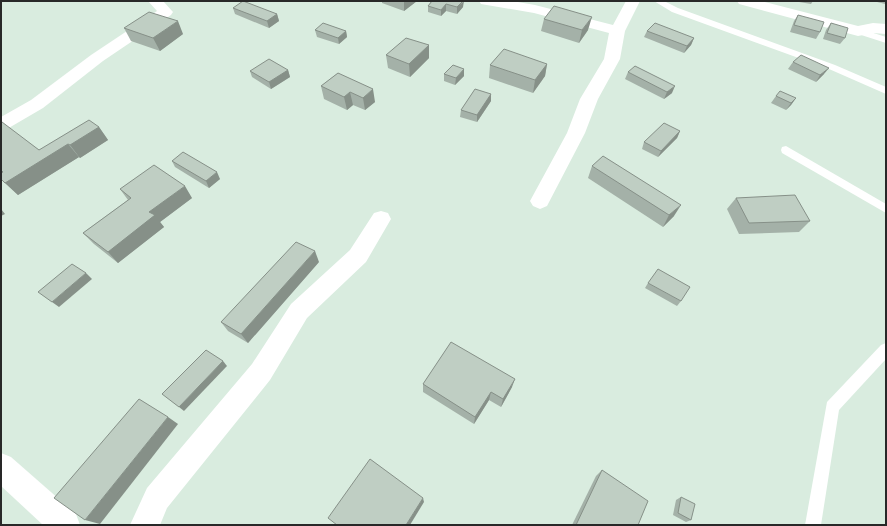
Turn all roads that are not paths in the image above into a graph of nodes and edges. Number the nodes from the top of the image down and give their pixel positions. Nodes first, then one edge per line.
1 (154, 1) edge
2 (486, 1) edge
3 (633, 1) edge
4 (658, 1) edge
5 (744, 1) edge
6 (886, 29) edge
7 (617, 31) junction
8 (858, 31) junction
9 (886, 40) edge
10 (886, 91) edge
11 (1, 125) edge
12 (786, 150) dead end
13 (540, 201) dead end
14 (886, 209) edge
15 (381, 219) dead end
16 (886, 349) edge
17 (1, 467) edge
18 (66, 525) edge
19 (145, 525) edge
20 (813, 525) edge

1 - 11 street
2 - 7 street
3 - 7 street
4 - 10 lane
5 - 8 street
6 - 8 street
7 - 13 street
8 - 9 lane
12 - 14 lane
15 - 19 street
16 - 20 lane
17 - 18 street

